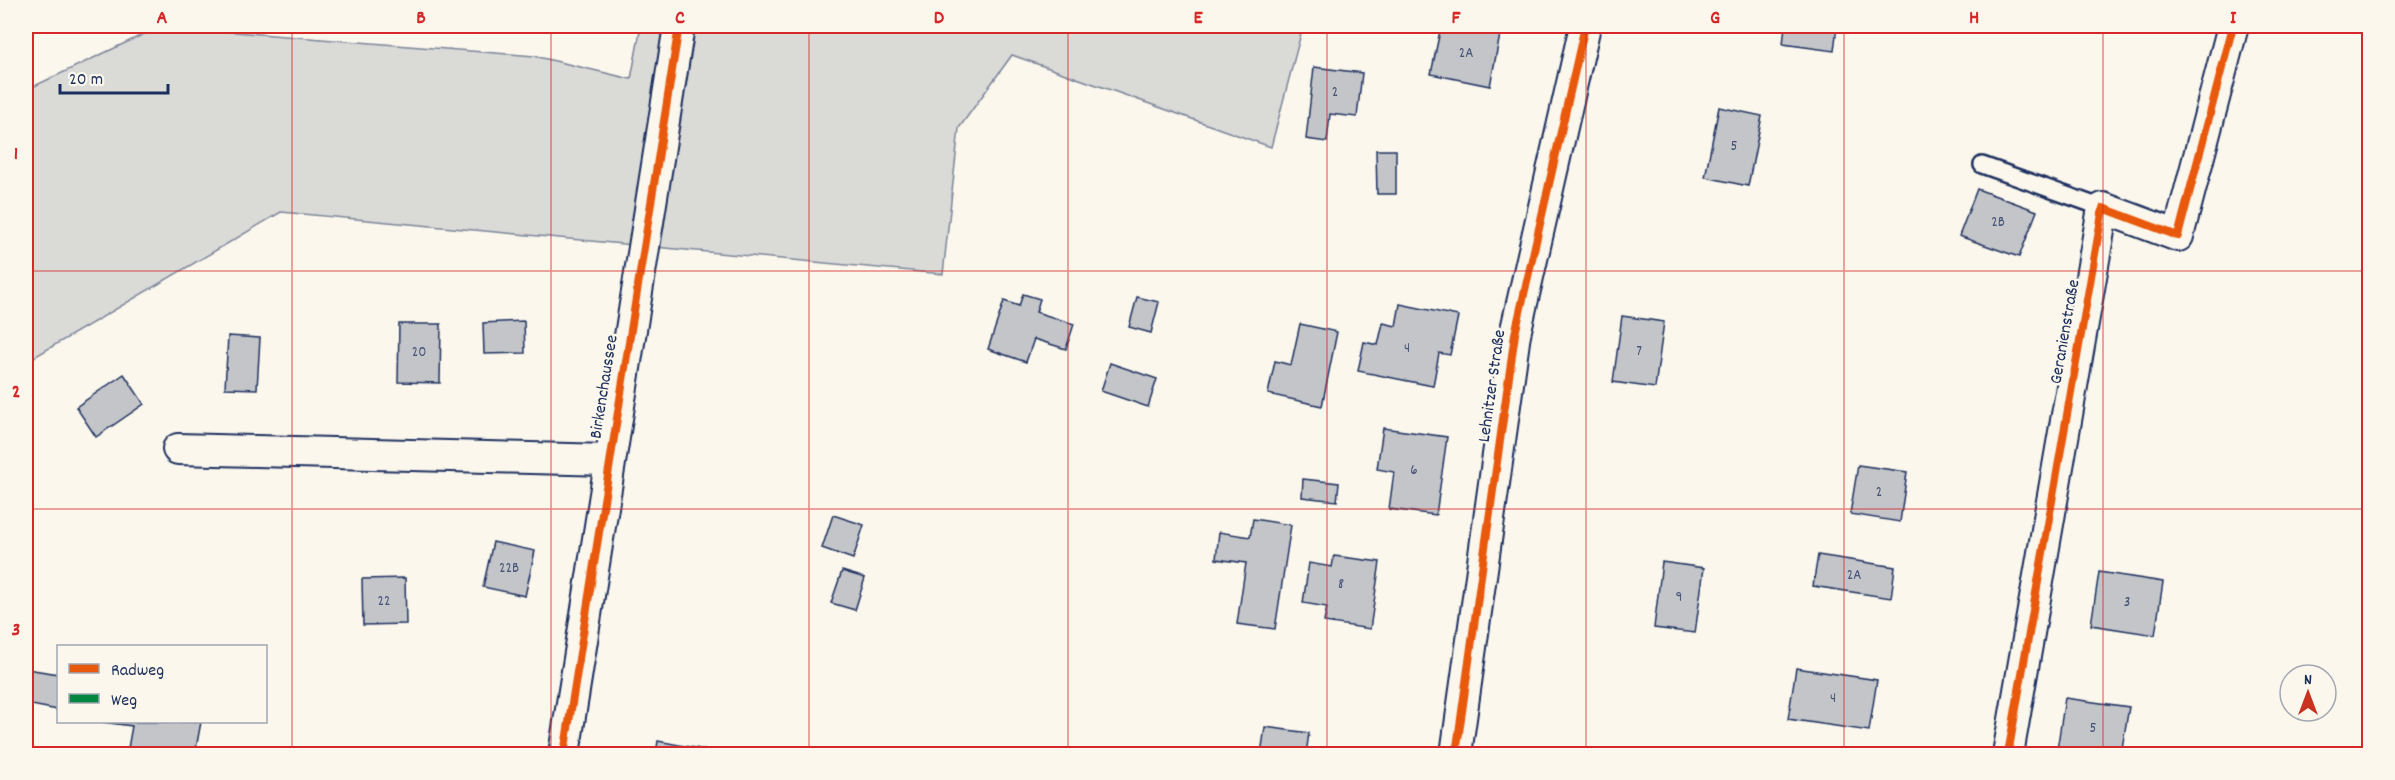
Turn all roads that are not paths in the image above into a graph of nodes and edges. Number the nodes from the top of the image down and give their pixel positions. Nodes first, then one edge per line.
1 (679, 26) edge
2 (1585, 26) edge
3 (2233, 26) edge
4 (1982, 165) dead end
5 (2103, 208) junction
6 (178, 449) dead end
7 (609, 460) junction
8 (564, 754) edge
9 (1456, 754) edge
10 (2008, 754) edge

1 - 7 street, Birkenchaussee
2 - 9 street, Lehnitzer Straße
3 - 5 street
4 - 5 lane
5 - 10 street, Geranienstraße
6 - 7 street, Birkenchaussee
7 - 8 street, Birkenchaussee

